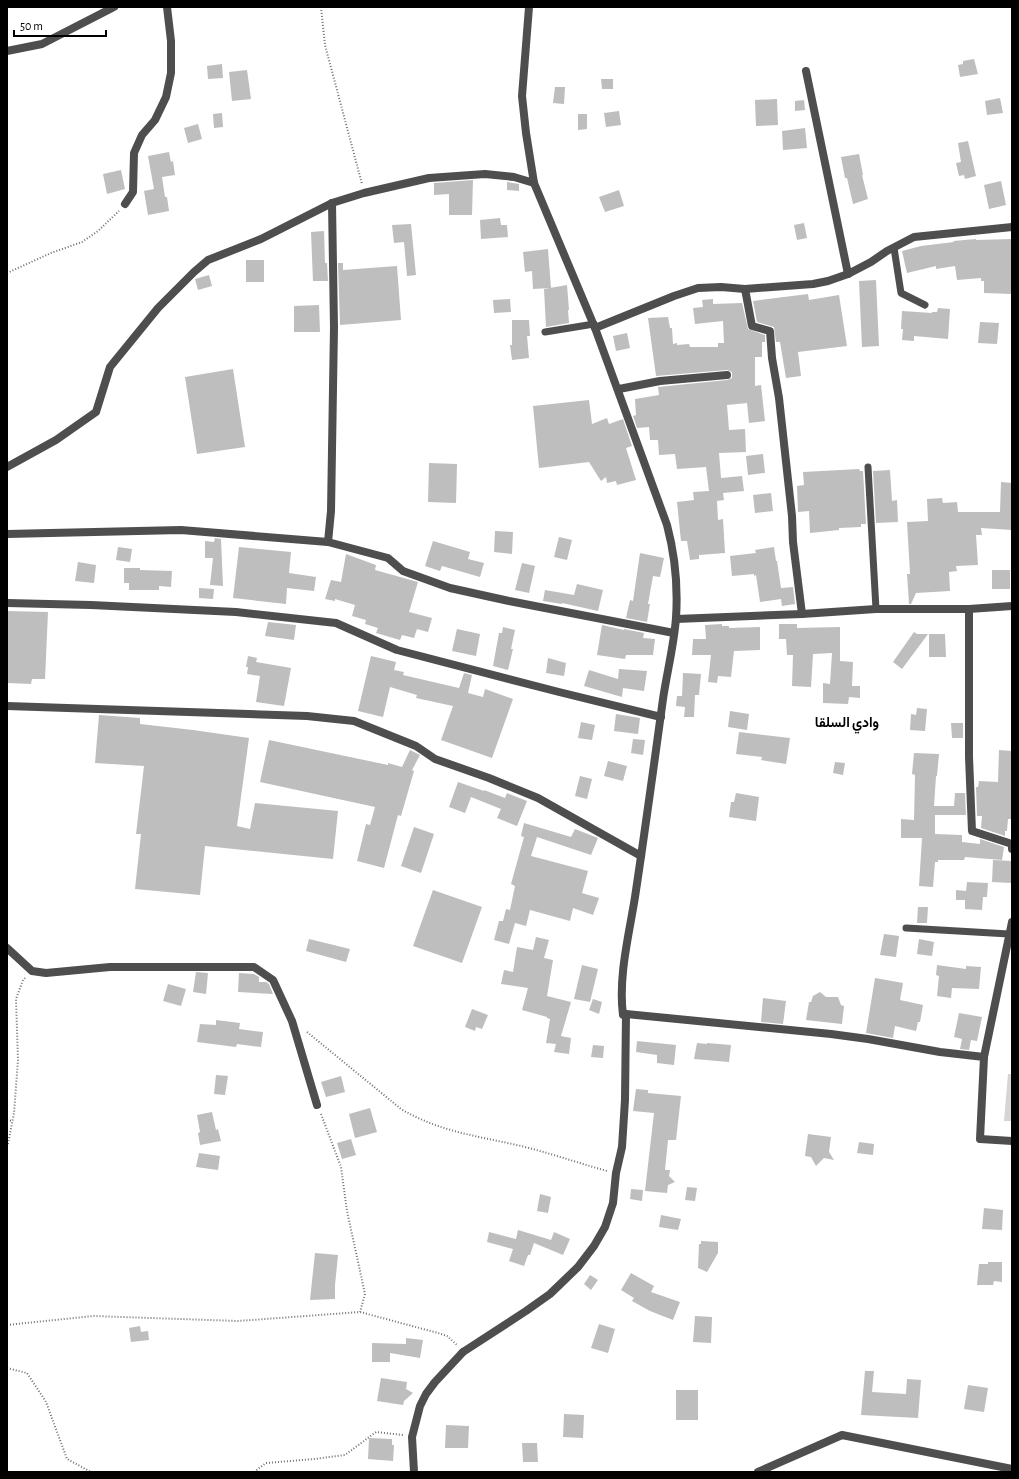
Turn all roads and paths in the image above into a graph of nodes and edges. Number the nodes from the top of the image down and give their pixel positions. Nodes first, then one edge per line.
1 (114, 7) edge
2 (167, 7) edge
3 (321, 7) edge
4 (529, 7) edge
5 (7, 51) edge
6 (806, 71) dead end
7 (534, 183) junction
8 (364, 193) junction
9 (332, 203) junction
10 (125, 204) joint
11 (1012, 227) edge
12 (894, 248) junction
13 (7, 273) edge
14 (848, 274) junction
15 (745, 289) junction
16 (925, 305) dead end
17 (595, 326) junction
18 (545, 332) dead end
19 (727, 375) dead end
20 (619, 389) junction
21 (7, 467) edge
22 (868, 467) dead end
23 (7, 534) edge
24 (328, 542) junction
25 (7, 603) edge
26 (1012, 606) edge
27 (876, 609) junction
28 (969, 609) junction
29 (802, 614) junction
30 (676, 619) junction
31 (674, 633) junction
32 (7, 706) edge
33 (661, 717) junction
34 (1012, 849) edge
35 (641, 856) junction
36 (1012, 922) edge
37 (906, 928) dead end
38 (1009, 934) junction
39 (7, 948) edge
40 (32, 971) junction
41 (626, 1014) junction
42 (292, 1021) junction
43 (984, 1057) junction
44 (317, 1105) joint
45 (7, 1120) edge
46 (12, 1121) junction
47 (1012, 1141) edge
48 (8, 1144) edge
49 (616, 1173) junction
50 (360, 1312) junction
51 (7, 1325) edge
52 (463, 1352) junction
53 (7, 1368) edge
54 (412, 1437) junction
55 (1012, 1469) edge
56 (91, 1472) edge
57 (254, 1472) edge
58 (414, 1472) edge
59 (758, 1472) edge

1 - 5 street
2 - 10 street
3 - 8 path
4 - 7 street
6 - 14 street
7 - 8 street
7 - 17 street
8 - 9 street
9 - 21 street
9 - 24 street
10 - 13 path
11 - 12 street
12 - 14 street
12 - 16 lane
14 - 15 street
15 - 17 street
15 - 29 street
17 - 18 lane
17 - 20 street
19 - 20 street
20 - 30 street
22 - 27 lane
23 - 24 street
24 - 31 street
25 - 33 street
26 - 28 street
27 - 28 street
27 - 29 street
28 - 34 street
29 - 30 street
30 - 31 street
31 - 33 street
32 - 35 street
33 - 35 street
35 - 41 street
36 - 38 street
37 - 38 lane
38 - 43 street
39 - 40 street
40 - 42 street
40 - 46 path
41 - 43 street
41 - 49 street
42 - 44 street
42 - 49 path
43 - 47 street
44 - 50 path
45 - 46 path
46 - 48 path
49 - 52 street
50 - 51 path
50 - 52 path
52 - 54 street
53 - 56 path
54 - 57 path
54 - 58 street
55 - 59 street

